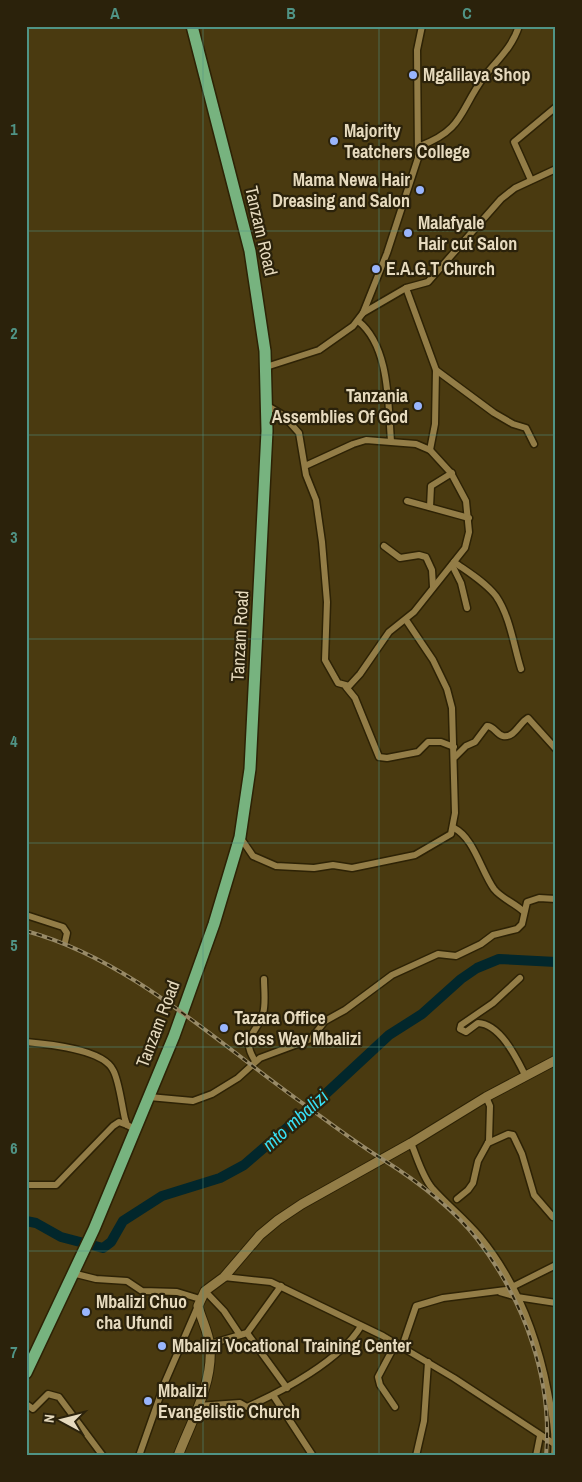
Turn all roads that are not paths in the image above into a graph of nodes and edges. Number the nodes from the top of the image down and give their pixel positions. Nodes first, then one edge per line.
1 (192, 26) edge
2 (422, 26) edge
3 (519, 26) edge
4 (556, 107) edge
5 (420, 146) junction
6 (556, 169) edge
7 (531, 180) junction
8 (406, 288) junction
9 (363, 313) junction
10 (358, 321) junction
11 (266, 367) junction
12 (436, 370) junction
13 (266, 406) junction
14 (391, 441) junction
15 (534, 444) dead end
16 (430, 450) junction
17 (305, 466) junction
18 (452, 473) junction
19 (408, 501) dead end
20 (430, 508) junction
21 (469, 518) junction
22 (384, 546) dead end
23 (453, 564) junction
24 (433, 588) junction
25 (467, 608) dead end
26 (406, 620) junction
27 (521, 669) dead end
28 (346, 687) junction
29 (454, 747) junction
30 (556, 749) edge
31 (455, 757) junction
32 (454, 828) junction
33 (240, 837) junction
34 (556, 899) edge
35 (524, 912) junction
36 (26, 915) edge
37 (65, 942) dead end
38 (520, 978) dead end
39 (264, 979) dead end
40 (26, 1042) edge
41 (556, 1060) edge
42 (255, 1061) junction
43 (525, 1075) junction
44 (149, 1097) junction
45 (486, 1097) junction
46 (131, 1127) junction
47 (411, 1143) junction
48 (488, 1143) junction
49 (27, 1183) edge
50 (457, 1198) dead end
51 (553, 1217) dead end
52 (556, 1265) edge
53 (72, 1273) junction
54 (224, 1277) junction
55 (281, 1286) junction
56 (514, 1287) junction
57 (499, 1292) junction
58 (201, 1298) junction
59 (519, 1298) junction
60 (556, 1303) edge
61 (361, 1326) junction
62 (244, 1334) junction
63 (210, 1344) junction
64 (399, 1345) junction
65 (428, 1362) junction
66 (26, 1373) edge
67 (287, 1388) junction
68 (273, 1395) junction
69 (26, 1404) edge
70 (198, 1406) junction
71 (395, 1407) dead end
72 (540, 1436) junction
73 (555, 1442) edge
74 (103, 1456) edge
75 (139, 1456) edge
76 (178, 1456) edge
77 (313, 1456) edge
78 (416, 1456) edge
79 (536, 1456) edge
80 (554, 1456) edge

1 - 11 highway, Tanzam Road
2 - 5 street
3 - 5 street
4 - 7 street
5 - 9 street
6 - 7 street
7 - 8 street
8 - 9 street
8 - 12 street
9 - 10 street
10 - 11 street
10 - 14 street
11 - 13 highway, Tanzam Road
12 - 15 street
12 - 16 street
13 - 17 street
13 - 33 highway, Tanzam Road
14 - 16 street
14 - 17 street
16 - 18 street
17 - 28 street
18 - 20 street
18 - 21 street
19 - 20 street
20 - 21 street
21 - 23 street
22 - 24 street
23 - 24 street
23 - 25 street
23 - 27 street
24 - 26 street
26 - 28 street
26 - 29 street
28 - 29 street
29 - 31 street
30 - 31 street
31 - 32 street
32 - 33 street
32 - 35 street
33 - 44 highway, Tanzam Road
34 - 35 street
35 - 42 street
36 - 37 street
38 - 43 street
39 - 42 street
40 - 46 street
41 - 43 main road
42 - 44 street
43 - 45 main road
44 - 46 highway, Tanzam Road
45 - 47 main road
45 - 48 street
46 - 49 street
46 - 53 highway, Tanzam Road
47 - 54 main road
47 - 56 street
48 - 50 street
48 - 51 street
52 - 56 street
53 - 58 street
53 - 66 highway
54 - 55 street
54 - 58 main road
55 - 61 street
55 - 62 street
56 - 57 street
56 - 59 street
57 - 59 street
57 - 64 street
58 - 62 street
58 - 63 main road
58 - 75 street
59 - 60 street
59 - 73 street
61 - 64 street
61 - 67 street
62 - 63 street
62 - 67 street
63 - 70 main road
64 - 65 street
64 - 71 street
65 - 72 street
65 - 78 street
67 - 68 street
68 - 70 street
68 - 77 street
69 - 74 street
70 - 76 main road
72 - 73 street
72 - 79 street
73 - 80 street

